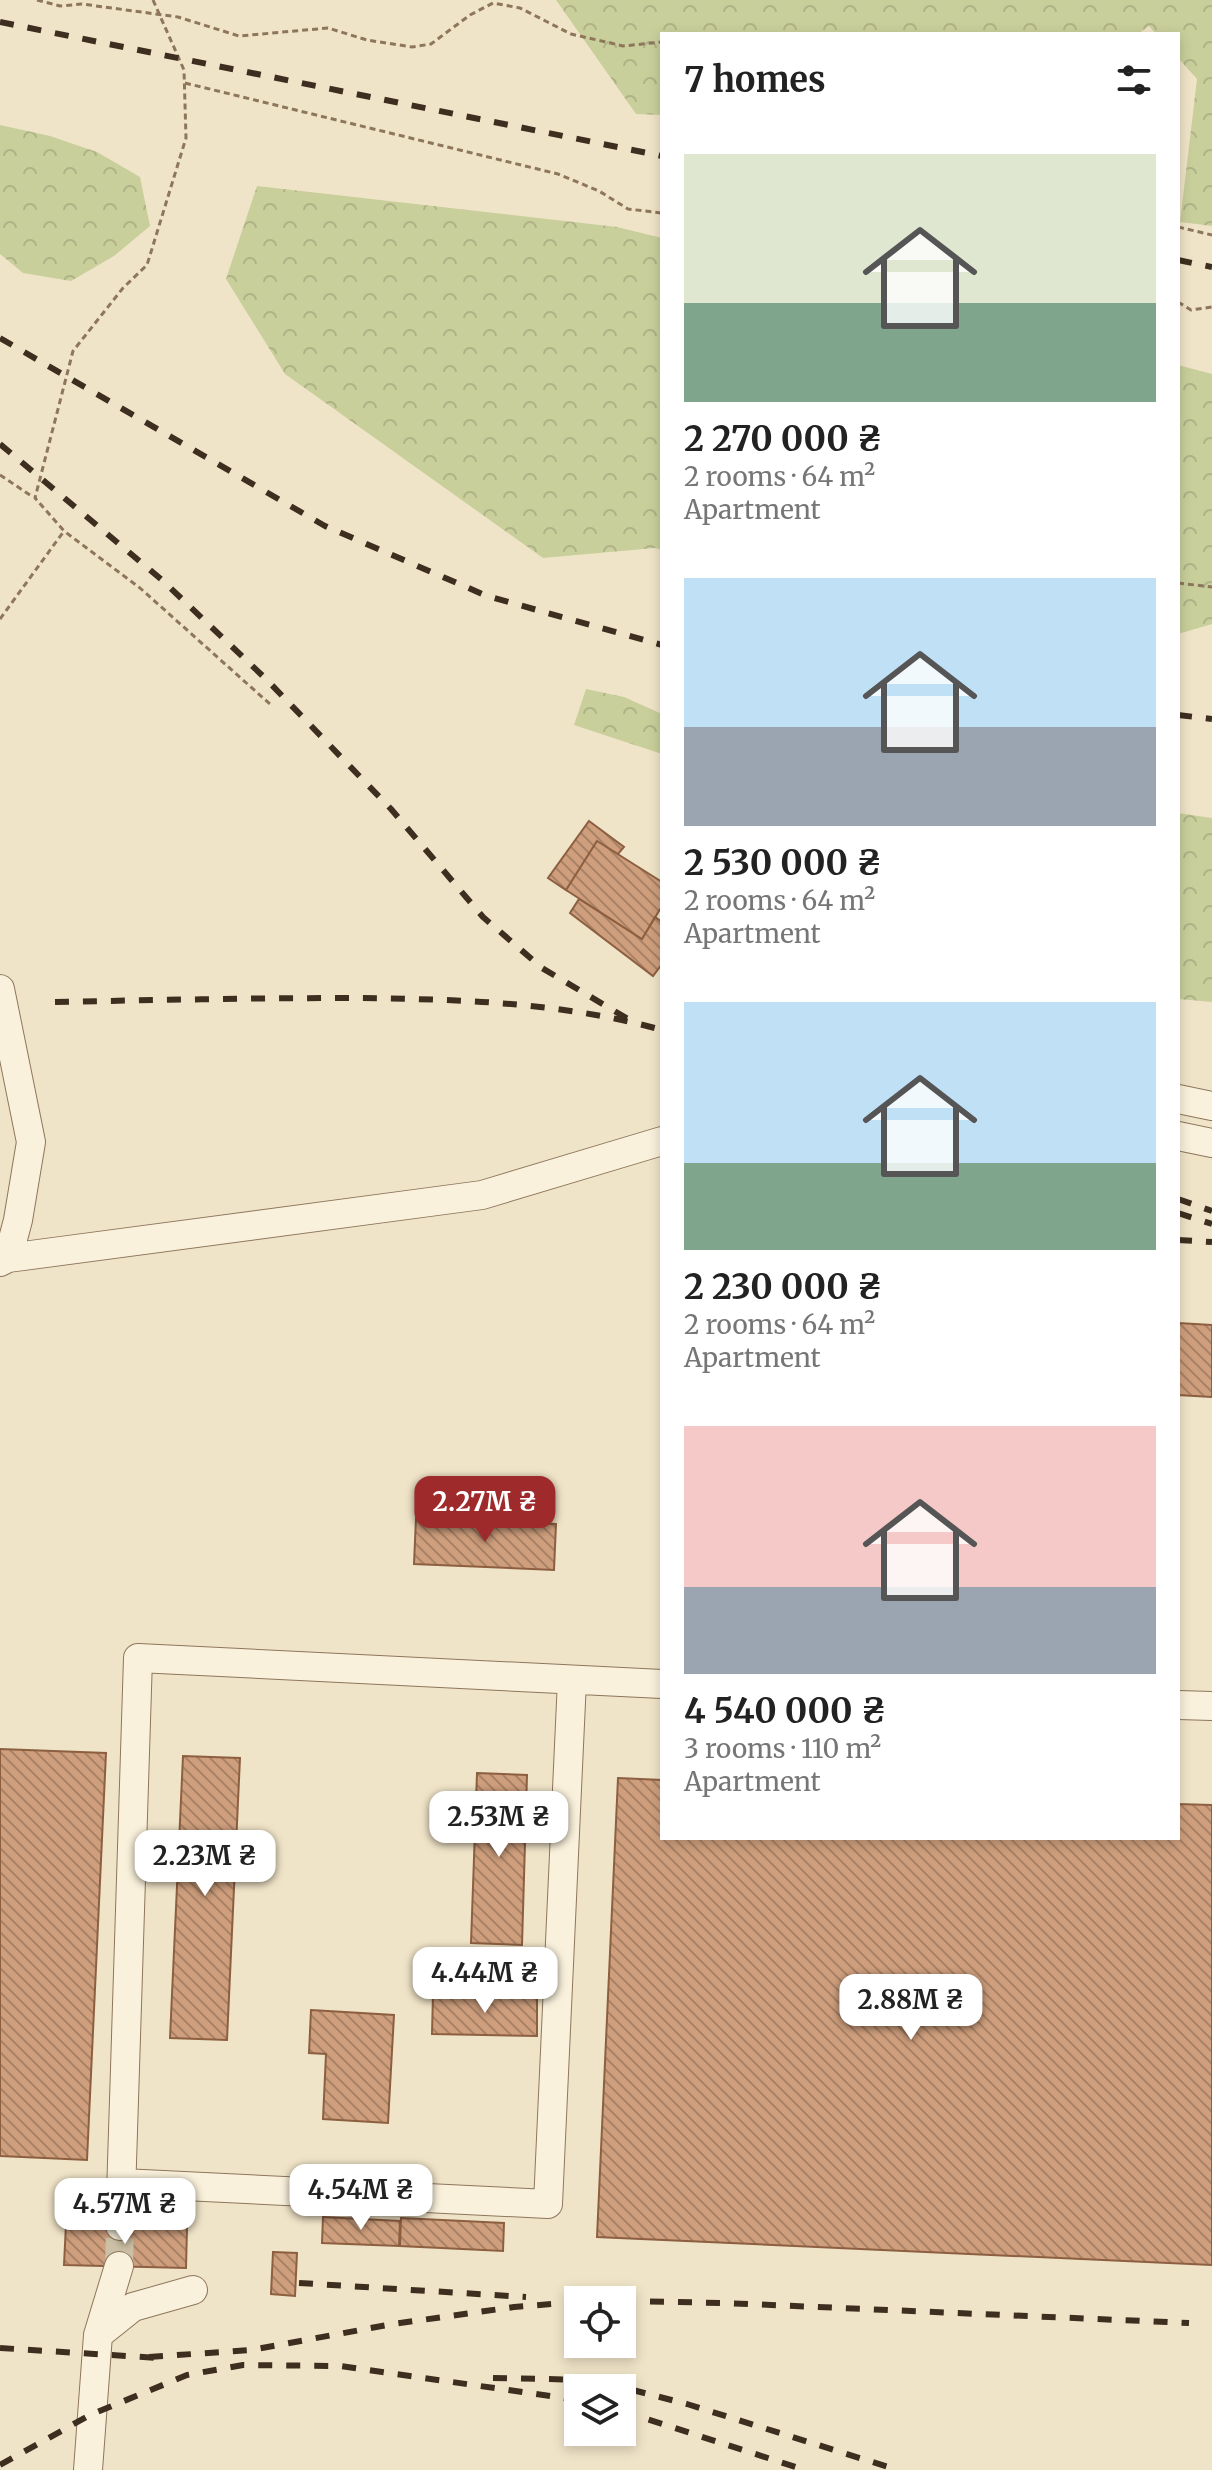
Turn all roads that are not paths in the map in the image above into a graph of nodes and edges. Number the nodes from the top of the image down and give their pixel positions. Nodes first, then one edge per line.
1 (0, 989) edge
2 (1180, 1099) edge
3 (1212, 1106) edge
4 (1180, 1136) edge
5 (660, 1142) edge
6 (1212, 1143) edge
7 (4, 1260) edge
8 (572, 1680) junction
9 (660, 1684) edge
10 (1180, 1705) edge
11 (1212, 1706) edge
12 (122, 2183) junction
13 (120, 2226) tunnel mouth
14 (119, 2266) tunnel mouth
15 (193, 2290) dead end
16 (98, 2335) junction
17 (88, 2470) edge

1 - 7 lane
2 - 3 lane
4 - 6 lane
5 - 7 lane
8 - 9 lane
8 - 12 lane
8 - 12 lane
10 - 11 lane
12 - 13 lane
14 - 16 lane
15 - 16 lane
16 - 17 lane

